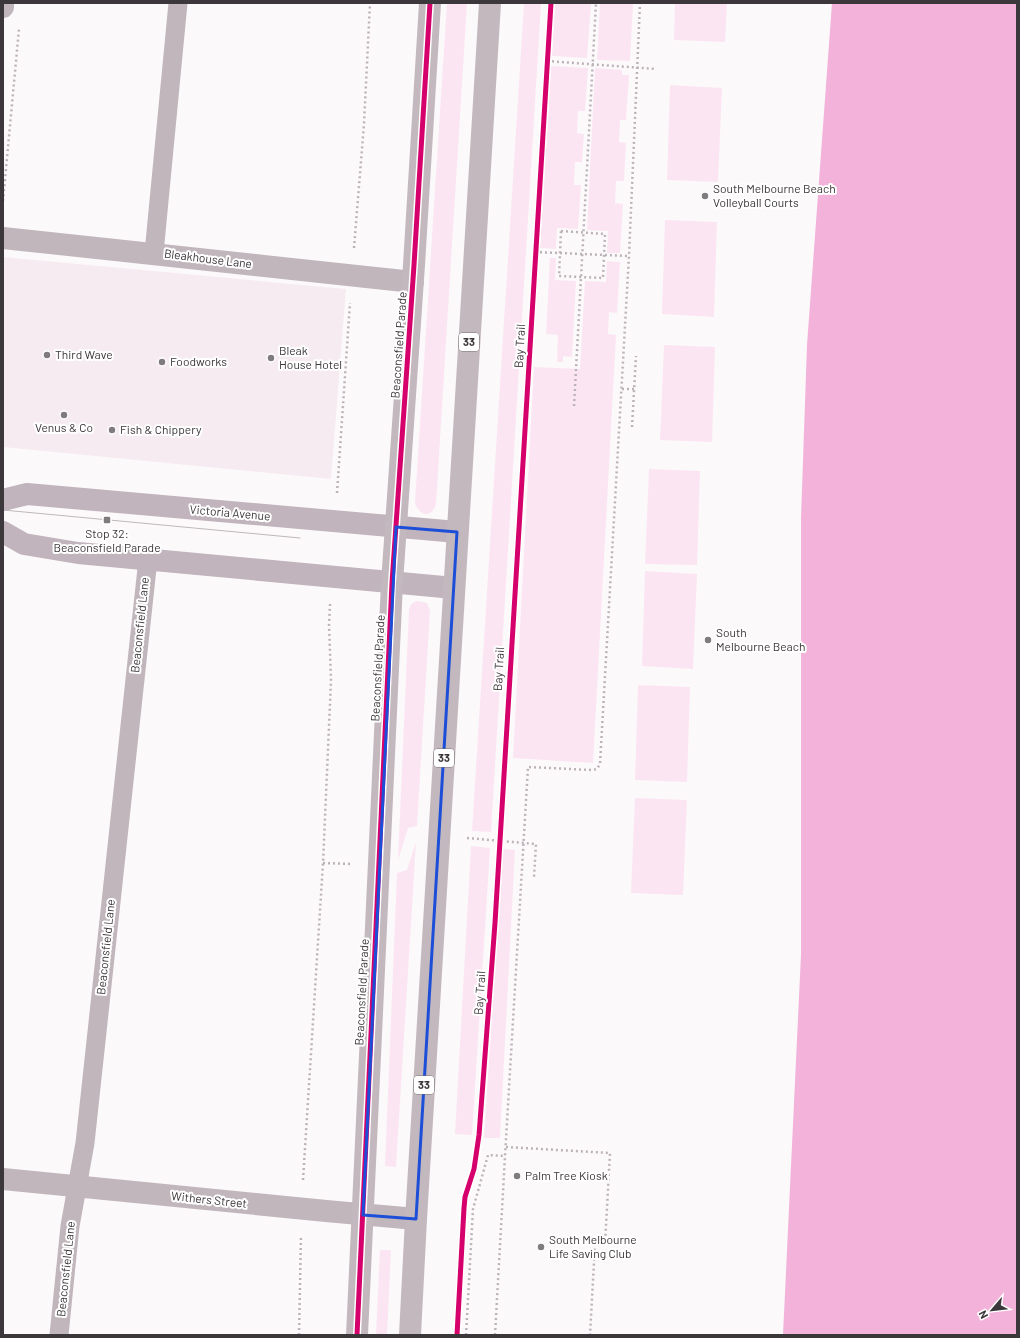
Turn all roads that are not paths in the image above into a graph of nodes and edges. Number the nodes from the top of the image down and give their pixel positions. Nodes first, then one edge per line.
1 (4, 3) edge
2 (178, 3) edge
3 (430, 3) edge
4 (490, 3) edge
5 (3, 7) edge
6 (3, 238) edge
7 (154, 253) junction
8 (413, 282) junction
9 (3, 500) edge
10 (396, 527) junction
11 (3, 532) edge
12 (457, 532) junction
13 (148, 559) junction
14 (392, 583) junction
15 (454, 588) junction
16 (3, 1179) edge
17 (77, 1187) junction
18 (363, 1214) junction
19 (416, 1219) junction
20 (59, 1335) edge
21 (357, 1335) edge
22 (410, 1335) edge

1 - 5 street
2 - 7 lane
3 - 8 main road, Beaconsfield Parade
4 - 12 main road, 33
6 - 7 street, Bleakhouse Lane
7 - 8 street, Bleakhouse Lane
8 - 10 main road, Beaconsfield Parade
9 - 10 street, Victoria Avenue
10 - 12 street, Victoria Avenue
10 - 14 main road, Beaconsfield Parade
11 - 13 street
12 - 15 main road, 33
13 - 14 street
13 - 17 lane, Beaconsfield Lane
14 - 15 street
14 - 18 main road, Beaconsfield Parade
15 - 19 main road, 33
16 - 17 street, Withers Street
17 - 18 street, Withers Street
17 - 20 lane, Beaconsfield Lane
18 - 19 street, Withers Street
18 - 21 main road, Beaconsfield Parade
19 - 22 main road, 33

